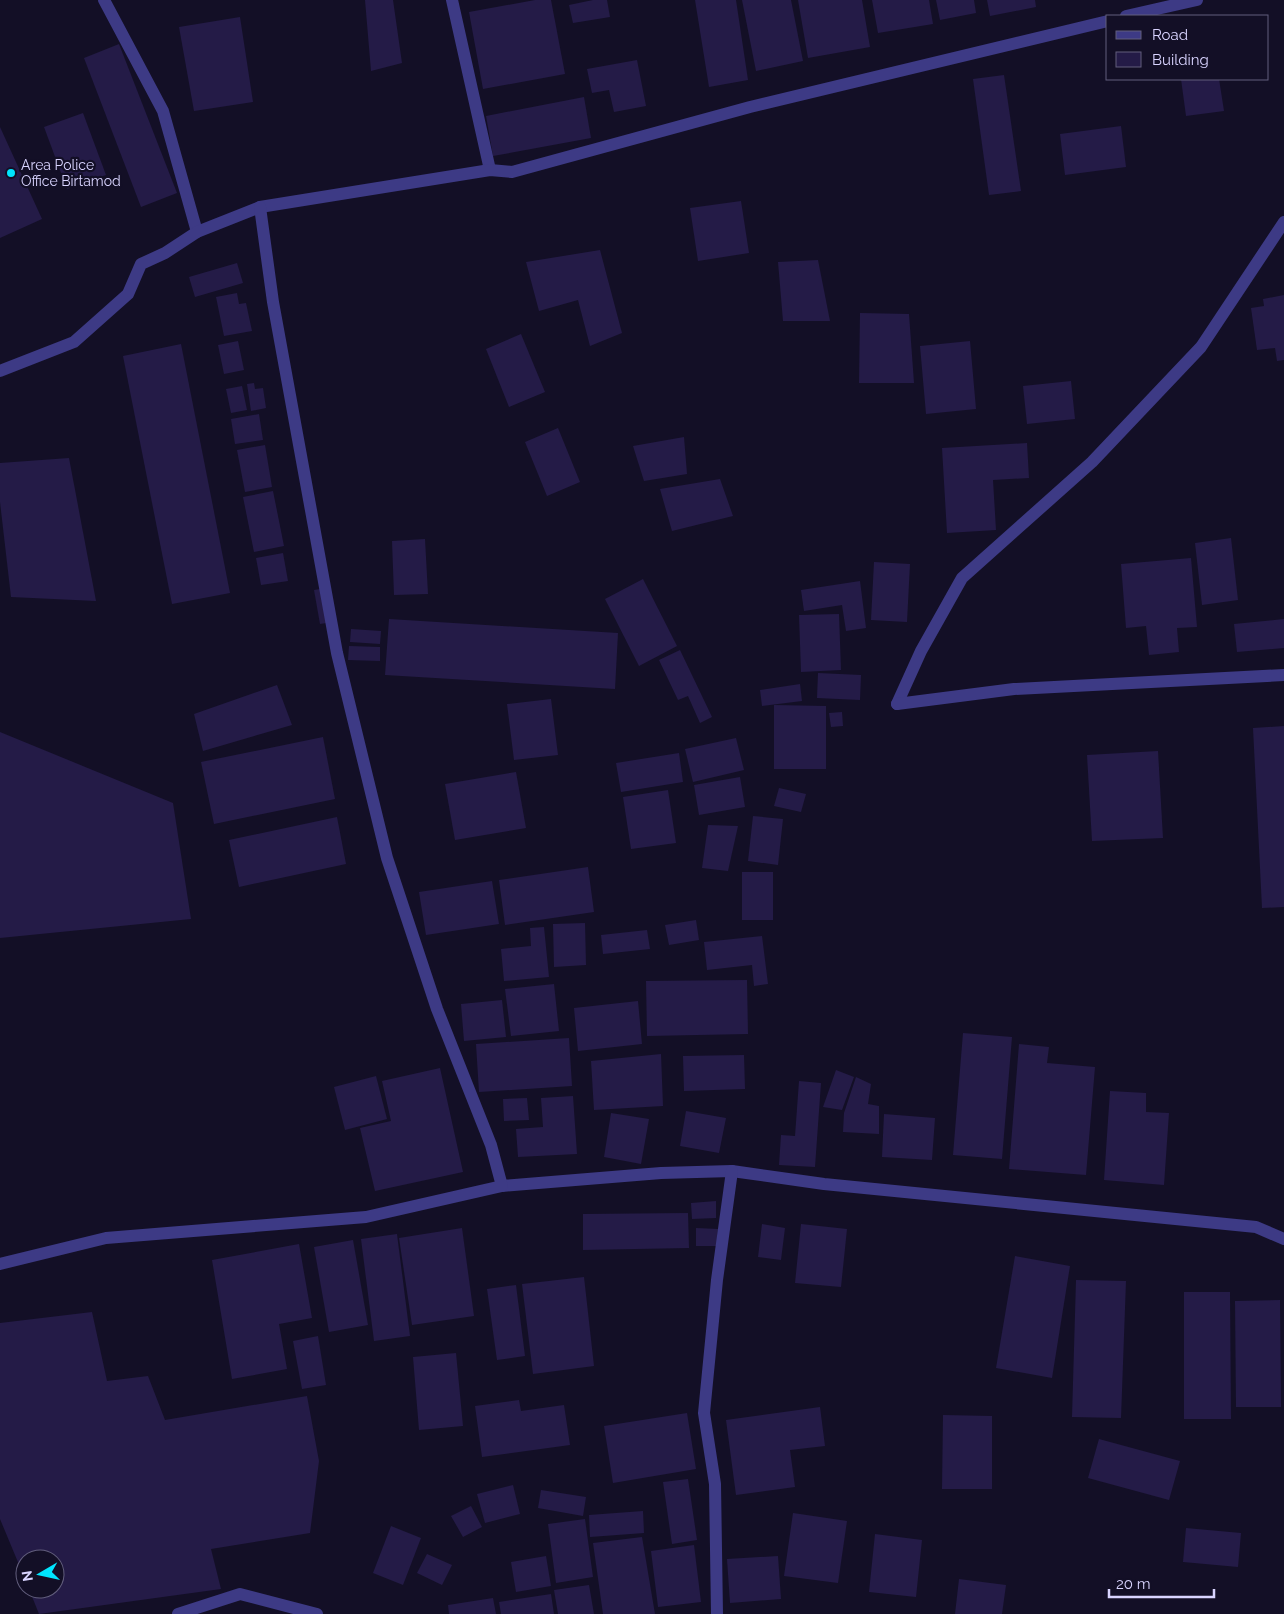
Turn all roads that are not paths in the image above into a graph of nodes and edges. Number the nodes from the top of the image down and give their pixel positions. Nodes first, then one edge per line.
1 (104, 0) edge
2 (452, 0) edge
3 (1197, 0) edge
4 (1130, 15) edge
5 (1106, 21) edge
6 (490, 170) junction
7 (260, 207) junction
8 (1284, 222) edge
9 (196, 232) junction
10 (0, 370) edge
11 (1284, 675) edge
12 (732, 1170) junction
13 (502, 1186) junction
14 (1284, 1238) edge
15 (0, 1264) edge
16 (178, 1614) edge
17 (317, 1614) edge
18 (717, 1614) edge

1 - 9 street
2 - 6 street
3 - 4 street
5 - 6 street
6 - 7 street
7 - 9 street
7 - 13 street
8 - 11 street
9 - 10 street
12 - 13 street
12 - 14 street
12 - 18 street
13 - 15 street
16 - 17 street

